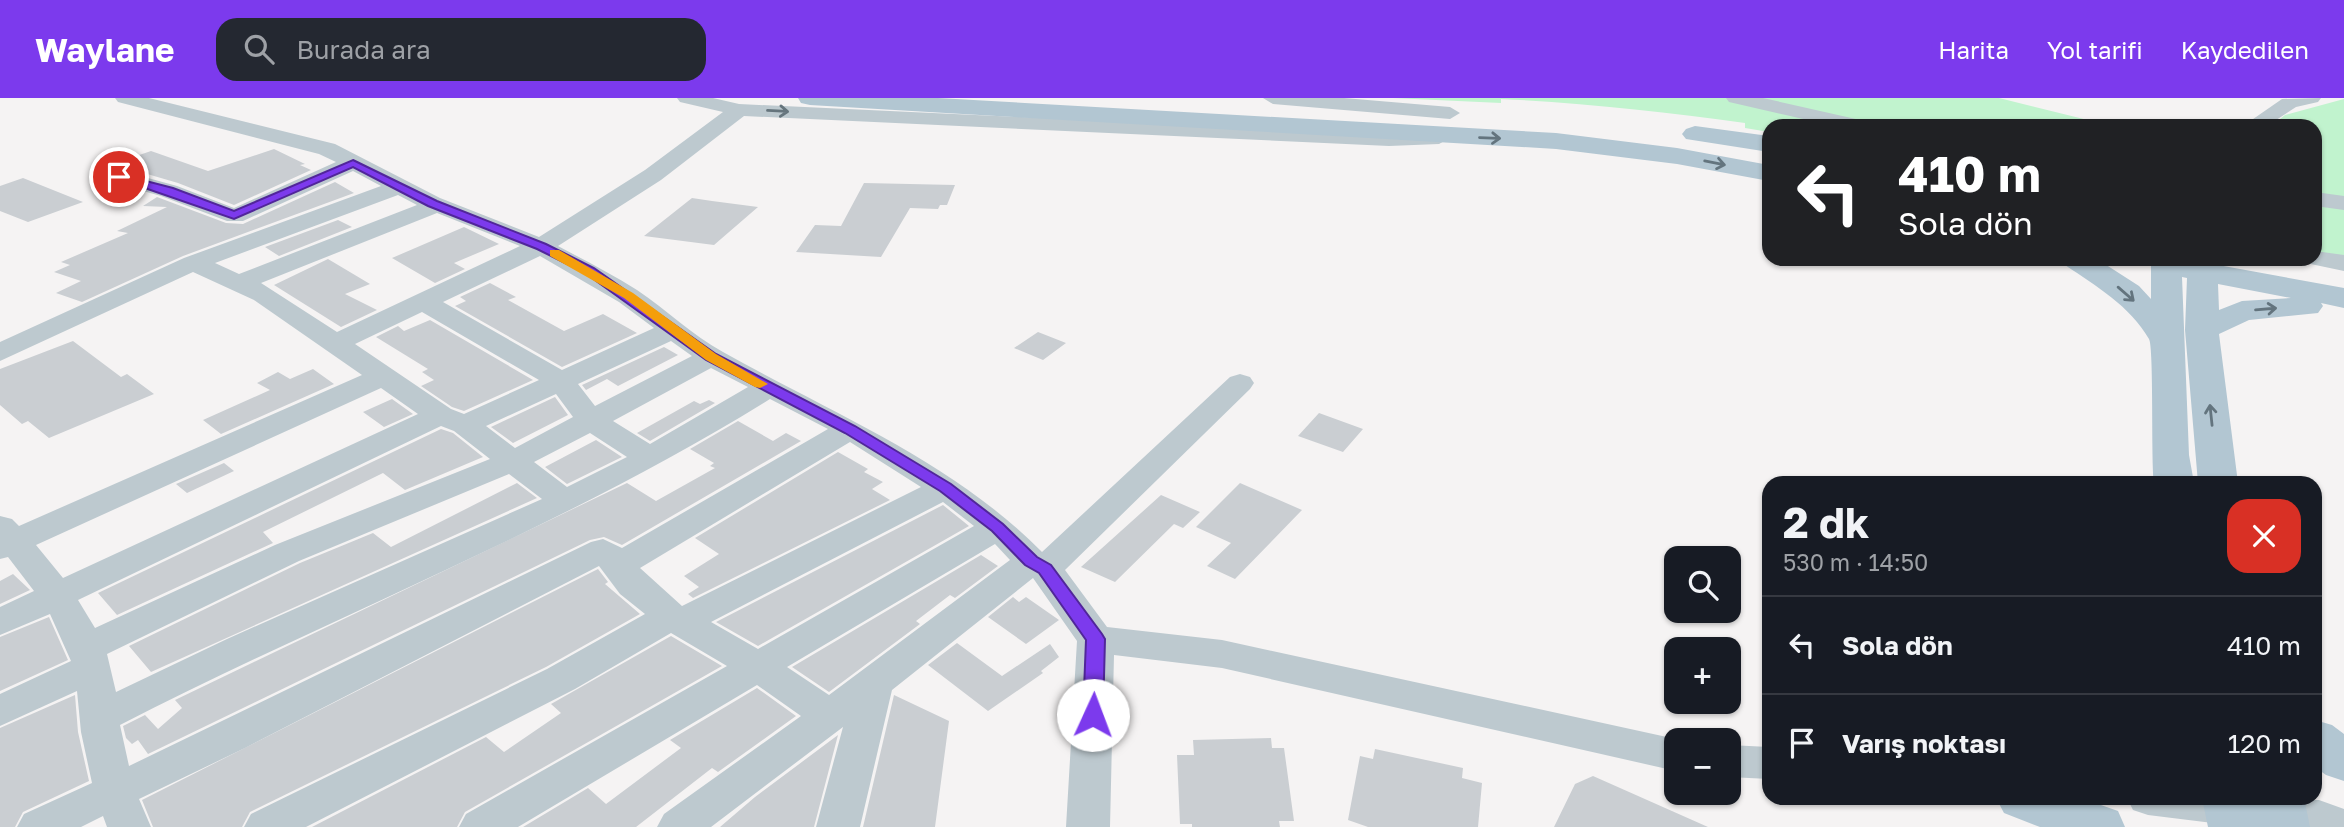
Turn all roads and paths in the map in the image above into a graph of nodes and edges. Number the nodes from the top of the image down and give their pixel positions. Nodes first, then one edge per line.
1 (125, 98) edge
2 (687, 98) edge
3 (810, 98) edge
4 (1007, 98) edge
5 (1273, 98) edge
6 (1736, 98) edge
7 (2311, 98) edge
8 (738, 110) junction
9 (1830, 119) edge
10 (2264, 119) edge
11 (1452, 125) junction
12 (1647, 128) dead end
13 (1674, 131) dead end
14 (1762, 143) edge
15 (353, 163) junction
16 (1762, 172) edge
17 (119, 177) dead end
18 (398, 187) junction
19 (2322, 200) edge
20 (2344, 203) edge
21 (437, 205) junction
22 (541, 246) junction
23 (2322, 259) edge
24 (193, 263) junction
25 (2344, 263) edge
26 (2087, 266) edge
27 (2160, 266) edge
28 (2203, 266) edge
29 (2290, 266) edge
30 (2344, 276) edge
31 (239, 283) junction
32 (2344, 298) edge
33 (422, 302) junction
34 (2344, 313) edge
35 (675, 329) junction
36 (2202, 330) junction
37 (2167, 339) junction
38 (7, 343) edge
39 (334, 344) junction
40 (711, 357) junction
41 (384, 376) junction
42 (562, 382) junction
43 (1240, 383) dead end
44 (768, 388) junction
45 (452, 420) junction
46 (592, 420) junction
47 (850, 429) junction
48 (649, 457) junction
49 (511, 462) junction
50 (2173, 476) edge
51 (2217, 476) edge
52 (945, 488) junction
53 (565, 501) junction
54 (998, 527) junction
55 (4, 539) edge
56 (620, 565) junction
57 (1038, 565) junction
58 (55, 593) junction
59 (676, 619) junction
60 (0, 621) edge
61 (1096, 639) junction
62 (89, 658) junction
63 (756, 665) junction
64 (874, 683) junction
65 (0, 711) edge
66 (829, 715) junction
67 (99, 718) junction
68 (2322, 744) edge
69 (1664, 752) edge
70 (2344, 761) edge
71 (1741, 762) edge
72 (1762, 763) edge
73 (114, 792) junction
74 (2041, 805) edge
75 (2202, 805) edge
76 (2256, 812) edge
77 (40, 827) edge
78 (128, 827) edge
79 (266, 827) edge
80 (481, 827) edge
81 (679, 827) edge
82 (838, 827) edge
83 (1088, 827) edge
84 (2099, 827) edge
85 (2342, 827) edge

1 - 15 street
2 - 8 street
3 - 11 main road
4 - 11 main road
5 - 11 street
6 - 9 street
7 - 10 street
8 -> 11 street
8 - 22 street
11 - 12 main road
11 -> 16 main road
13 - 14 main road
15 - 17 street
15 - 18 street
18 - 21 street
18 - 24 street
19 - 20 street
21 - 22 street
21 - 31 street
22 - 33 street
22 - 35 street
23 - 25 street
24 - 31 street
24 - 38 street
26 -> 37 main road
27 - 37 main road
28 - 32 main road
28 - 36 main road
29 - 30 main road
31 - 39 street
33 - 39 street
33 - 42 street
36 -> 34 main road
35 - 40 street
35 - 42 street
51 -> 36 main road
37 - 50 main road
39 - 41 street
40 - 44 street
40 - 46 street
41 - 45 street
41 - 55 street
42 - 45 street
42 - 46 street
43 - 57 street
44 - 47 street
44 - 48 street
45 - 49 street
45 - 58 street
46 - 48 street
46 - 49 street
47 - 52 street
47 - 56 street
48 - 53 street
49 - 53 street
49 - 62 street
52 - 54 street
52 - 59 street
53 - 67 street
54 - 57 street
54 - 63 street
55 - 58 street
56 - 59 street
56 - 73 street
57 - 61 street
57 - 64 street
58 - 60 street
58 - 62 street
59 - 63 street
59 - 79 street
61 - 69 street
61 - 83 street
62 - 65 street
62 - 67 street
63 - 66 street
63 - 80 street
64 - 66 street
64 - 82 street
66 - 81 street
67 - 73 street
68 - 70 main road
71 - 72 street
73 - 77 street
73 - 78 street
74 - 84 main road
75 - 76 street
76 - 85 street

